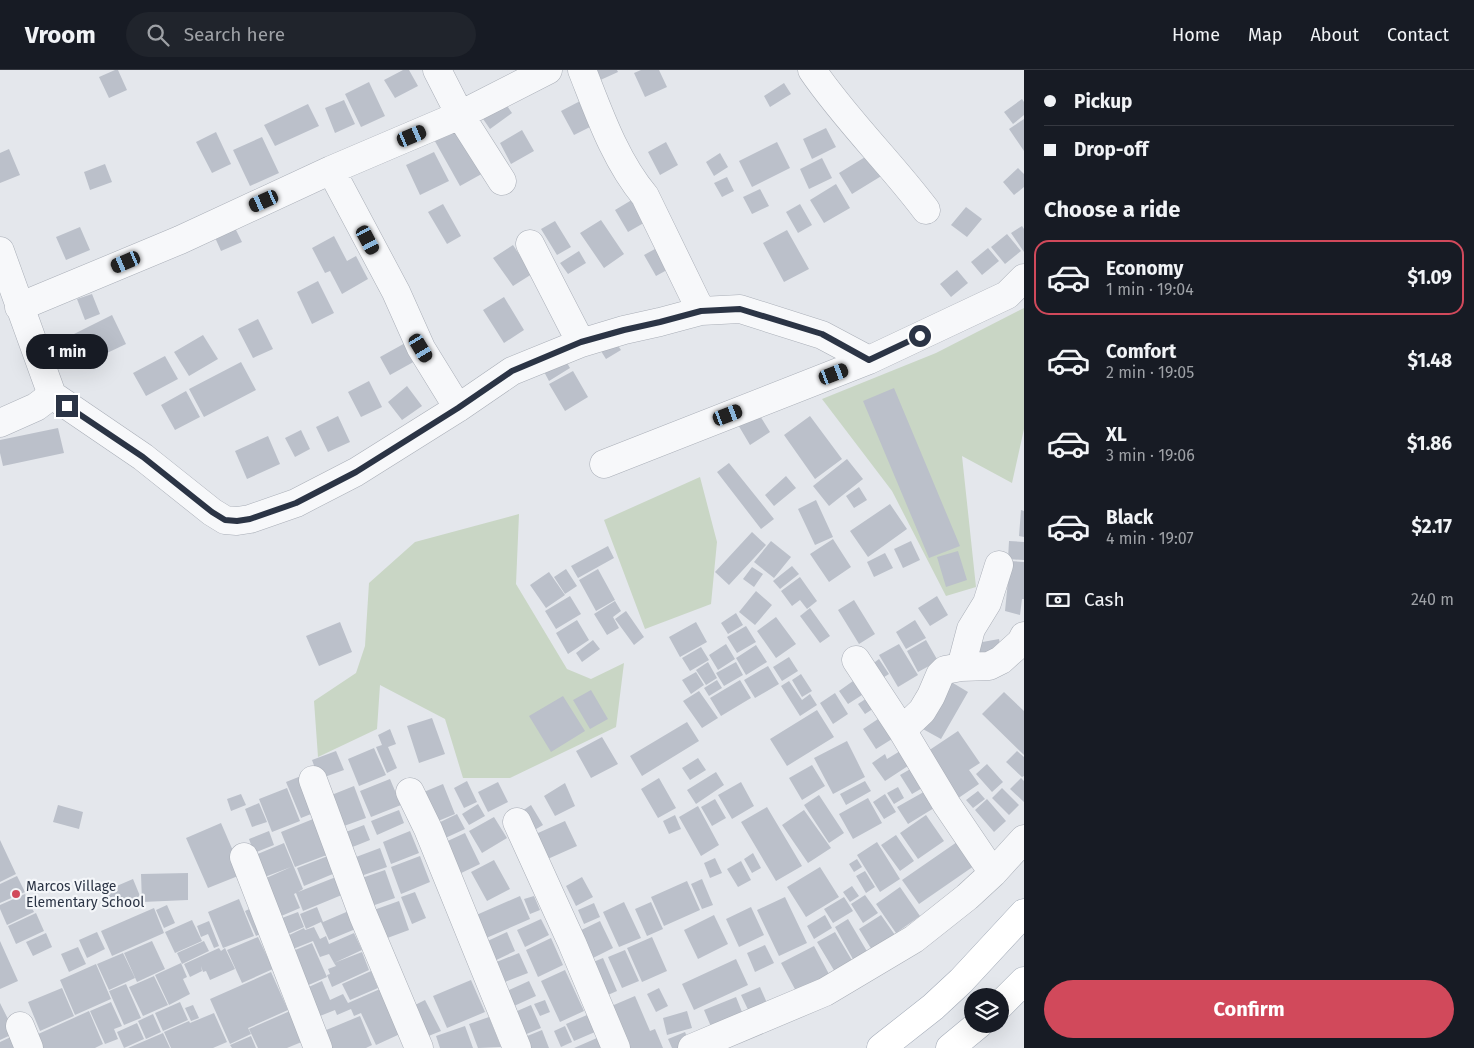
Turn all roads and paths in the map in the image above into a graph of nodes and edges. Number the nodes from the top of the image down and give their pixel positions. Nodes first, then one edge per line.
1 (437, 70) edge
2 (548, 70) edge
3 (582, 70) edge
4 (812, 70) edge
5 (460, 115) junction
6 (331, 170) junction
7 (502, 181) dead end
8 (926, 210) dead end
9 (530, 244) dead end
10 (0, 252) edge
11 (1024, 278) edge
12 (19, 307) junction
13 (701, 311) junction
14 (581, 342) junction
15 (869, 360) junction
16 (52, 395) junction
17 (458, 408) junction
18 (0, 423) edge
19 (604, 464) dead end
20 (999, 565) dead end
21 (1023, 642) edge
22 (856, 660) dead end
23 (961, 667) junction
24 (902, 730) junction
25 (313, 780) dead end
26 (410, 792) dead end
27 (517, 822) dead end
28 (1024, 839) edge
29 (244, 857) dead end
30 (993, 873) junction
31 (1024, 913) edge
32 (1024, 981) edge
33 (1009, 996) edge
34 (968, 1033) edge
35 (318, 1048) edge
36 (419, 1048) edge
37 (517, 1048) edge
38 (616, 1048) edge
39 (692, 1048) edge
40 (881, 1048) edge
41 (950, 1048) edge

1 - 5 street
2 - 5 street
3 - 13 street
4 - 8 street
5 - 6 street
5 - 7 street
6 - 12 street
6 - 17 street
9 - 14 street
10 - 12 street
11 - 15 street
12 - 16 street
13 - 14 street
13 - 15 street
14 - 17 street
15 - 19 street
16 - 17 street
16 - 18 street
20 - 23 street
21 - 23 street
22 - 24 street
23 - 24 street
24 - 30 street
25 - 36 street
26 - 37 street
27 - 38 street
28 - 30 street
29 - 35 street
30 - 39 street
31 - 40 main road
32 - 33 main road
34 - 41 main road

